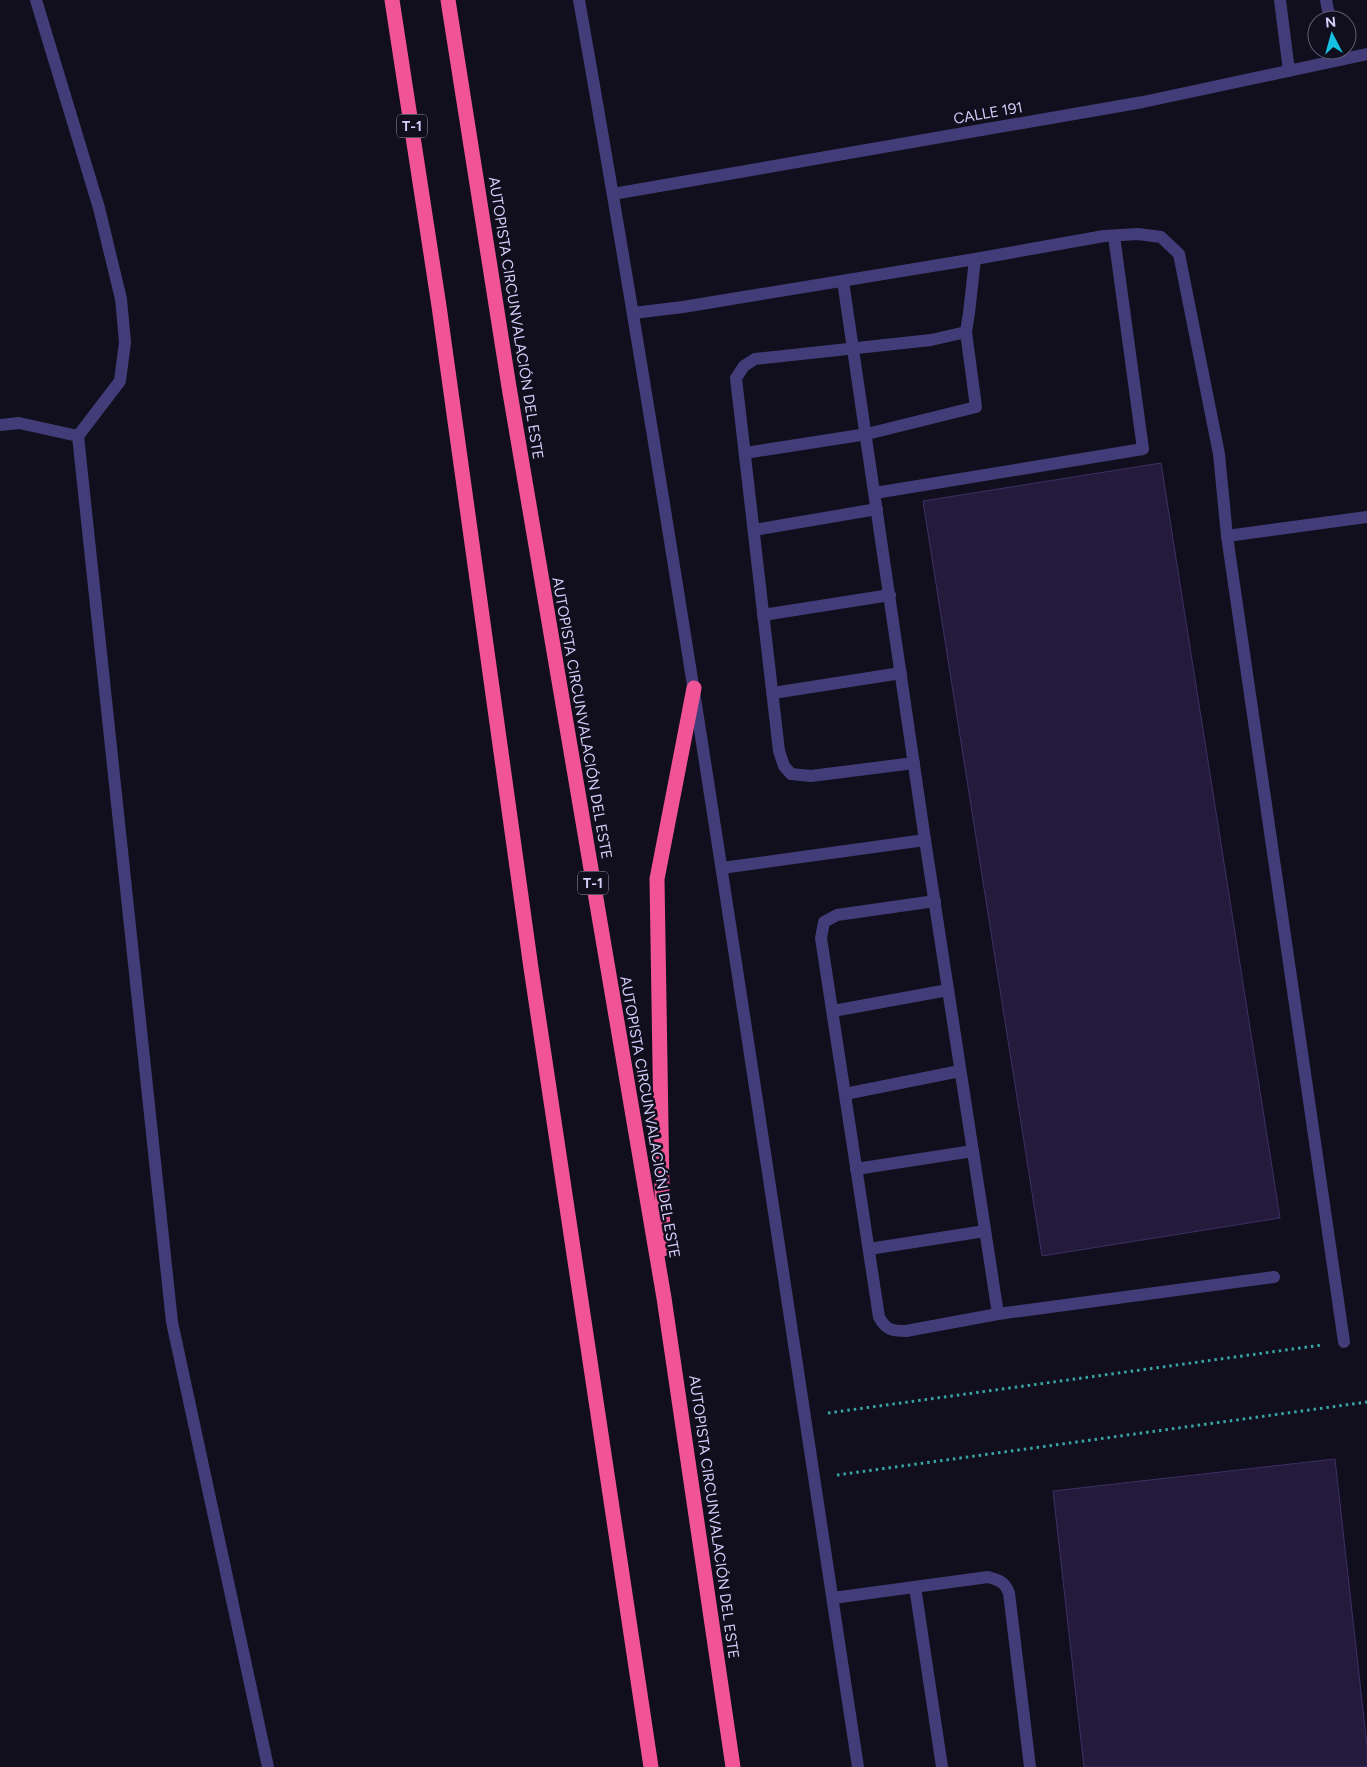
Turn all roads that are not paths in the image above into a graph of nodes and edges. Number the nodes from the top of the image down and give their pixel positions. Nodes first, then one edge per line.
1 (36, 0) edge
2 (392, 0) edge
3 (448, 0) edge
4 (579, 0) edge
5 (1280, 0) edge
6 (1323, 60) edge
7 (1289, 71) junction
8 (613, 194) junction
9 (1114, 236) junction
10 (975, 259) junction
11 (843, 281) junction
12 (633, 313) junction
13 (966, 332) junction
14 (854, 348) junction
15 (0, 425) edge
16 (867, 434) junction
17 (78, 436) junction
18 (745, 453) junction
19 (875, 493) junction
20 (877, 510) junction
21 (1367, 517) edge
22 (754, 530) junction
23 (1227, 536) junction
24 (890, 595) junction
25 (764, 615) junction
26 (901, 673) junction
27 (694, 688) junction
28 (773, 693) junction
29 (914, 763) junction
30 (925, 840) junction
31 (722, 868) junction
32 (935, 901) junction
33 (948, 990) junction
34 (832, 1011) junction
35 (960, 1071) junction
36 (845, 1094) junction
37 (973, 1151) junction
38 (856, 1169) junction
39 (985, 1231) junction
40 (869, 1249) junction
41 (1274, 1277) dead end
42 (664, 1298) junction
43 (998, 1314) junction
44 (1344, 1342) road end
45 (915, 1587) junction
46 (832, 1598) junction
47 (268, 1767) edge
48 (651, 1767) edge
49 (733, 1767) edge
50 (858, 1767) edge
51 (942, 1767) edge
52 (1030, 1767) edge

1 - 17 street
2 - 48 highway, T-1
3 - 42 highway, AUTOPISTA CIRCUNVALACIÓN DEL ESTE / T-1
4 - 8 street
5 - 7 street
6 - 7 street, CALLE 191
7 - 8 street, CALLE 191
8 - 12 street
9 - 10 street
9 - 19 street
9 - 23 street
10 - 11 street
10 - 13 street
11 - 12 street
11 - 14 street
12 - 27 street
13 - 14 street
13 - 16 street
14 - 16 street
14 - 18 street
15 - 17 street
16 - 18 street
16 - 19 street
17 - 47 street
18 - 22 street
19 - 20 street
20 - 22 street
20 - 24 street
21 - 23 street
22 - 25 street
23 - 44 street
24 - 25 street
24 - 26 street
25 - 28 street
26 - 28 street
26 - 29 street
27 - 31 street
27 - 42 highway
28 - 29 street
29 - 30 street
30 - 31 street
30 - 32 street
31 - 46 street
32 - 33 street
32 - 34 street
33 - 34 street
33 - 35 street
34 - 36 street
35 - 36 street
35 - 37 street
36 - 38 street
37 - 38 street
37 - 39 street
38 - 40 street
39 - 40 street
39 - 43 street
40 - 43 street
41 - 43 street
42 - 49 highway, AUTOPISTA CIRCUNVALACIÓN DEL ESTE / T-1
45 - 46 street
45 - 51 street
45 - 52 street
46 - 50 street

